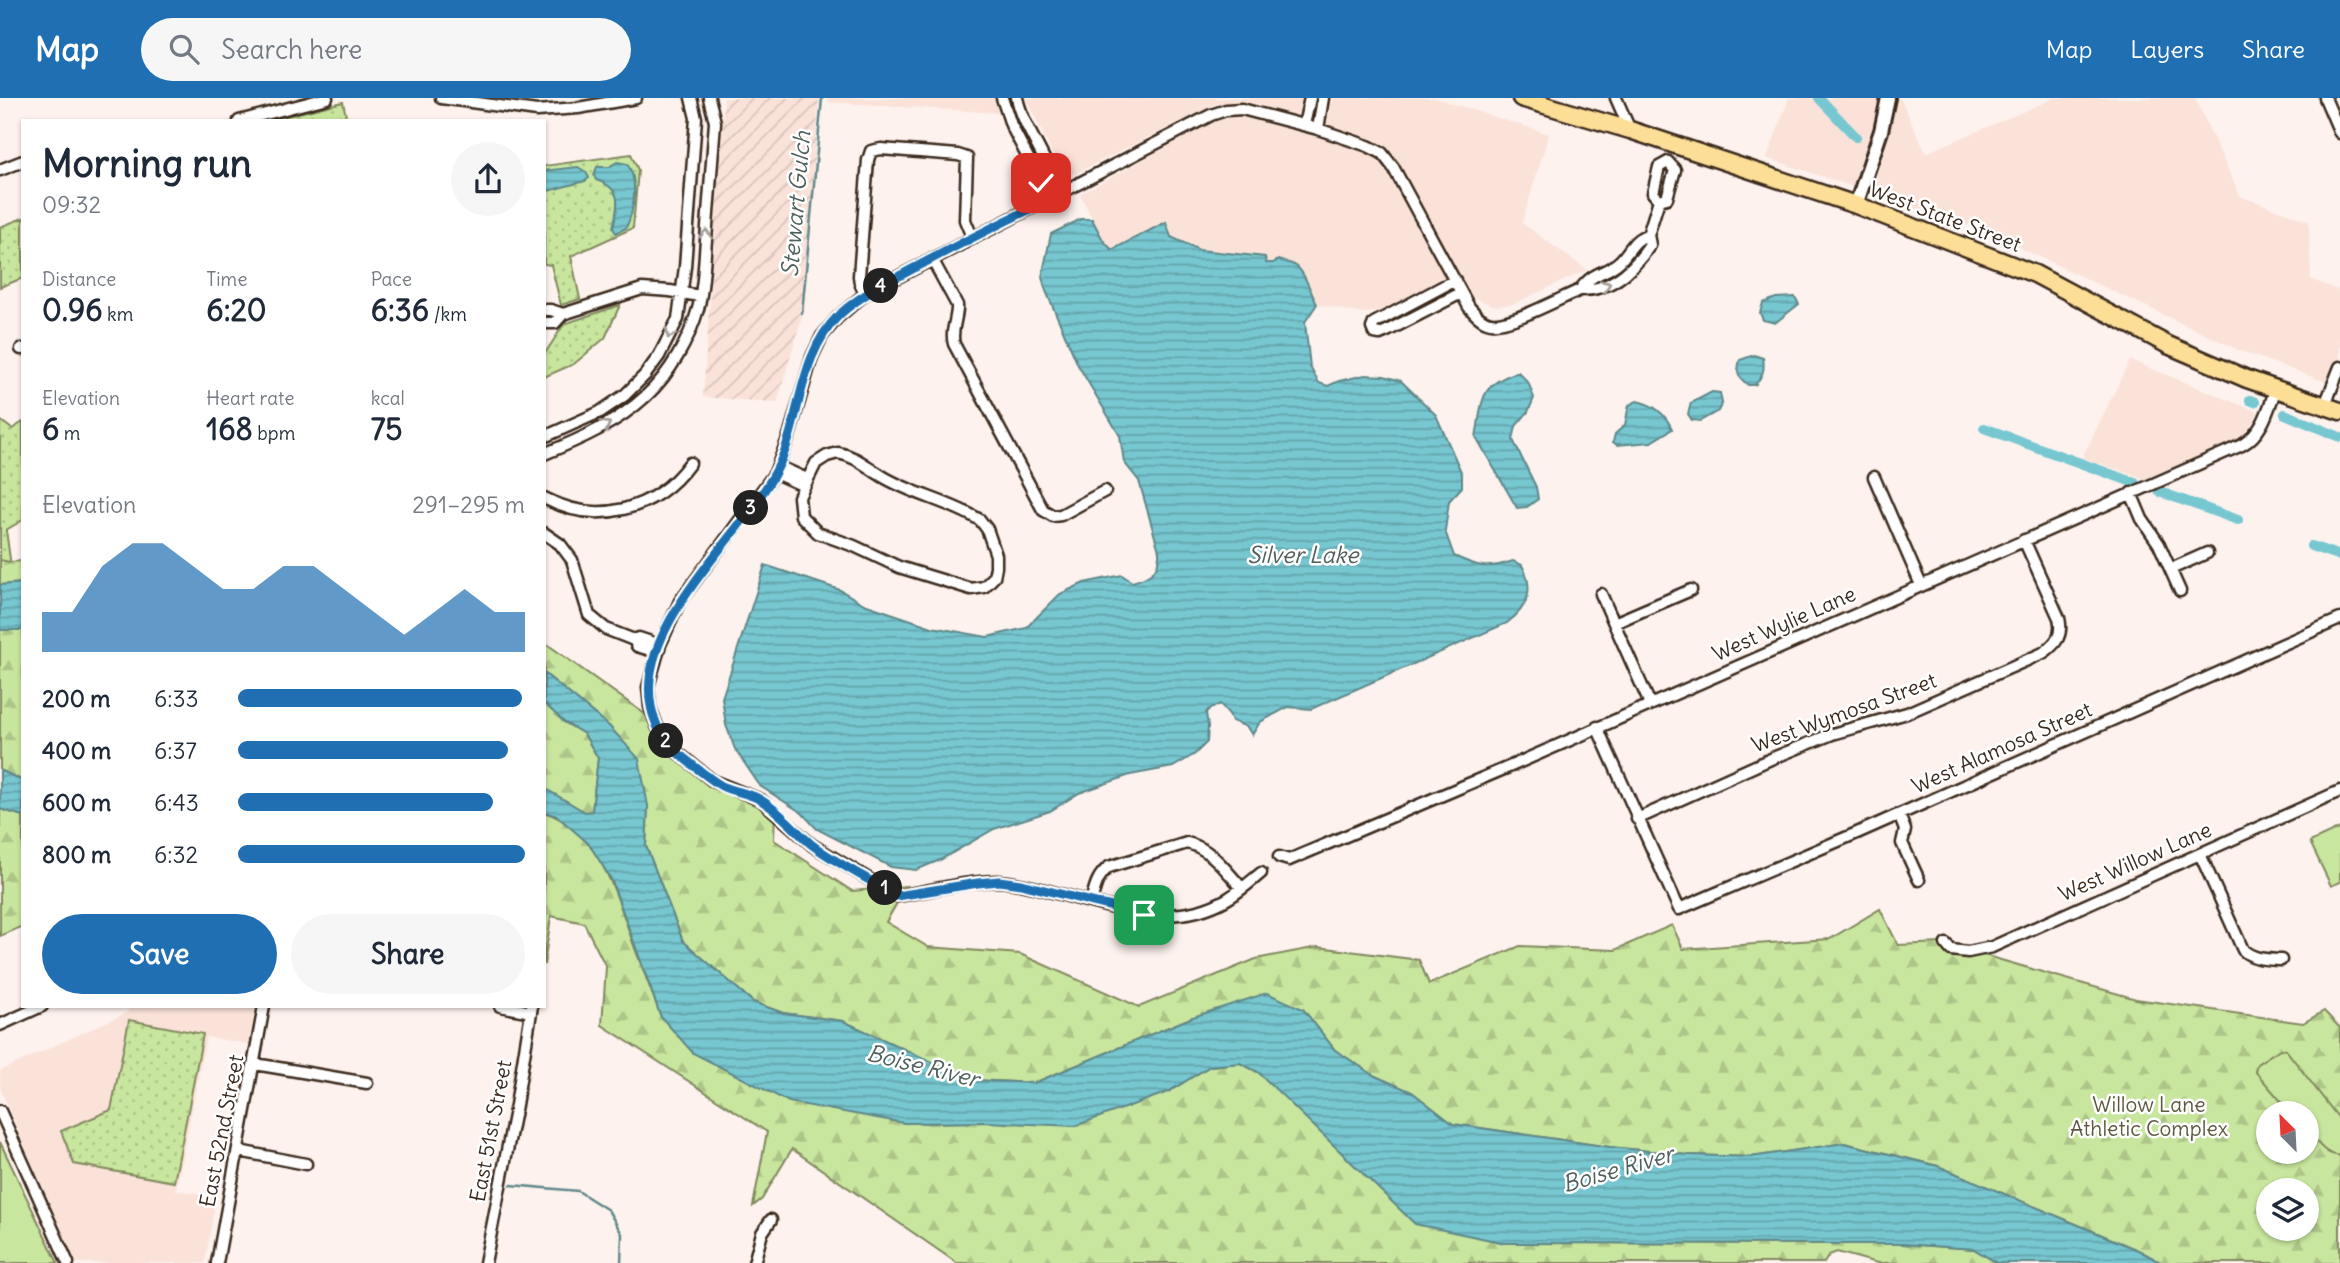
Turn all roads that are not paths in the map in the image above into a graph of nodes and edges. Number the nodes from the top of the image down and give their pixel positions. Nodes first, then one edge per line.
1 (327, 98) edge
2 (441, 98) edge
3 (636, 98) edge
4 (691, 98) edge
5 (709, 98) edge
6 (1002, 98) edge
7 (1017, 98) edge
8 (1310, 98) edge
9 (1521, 98) edge
10 (1616, 98) edge
11 (1888, 98) edge
12 (2325, 98) edge
13 (1324, 101) edge
14 (247, 119) edge
15 (1304, 125) junction
16 (1318, 129) junction
17 (1630, 130) junction
18 (2340, 132) edge
19 (1674, 145) junction
20 (21, 162) edge
21 (1668, 162) junction
22 (0, 170) edge
23 (1057, 196) junction
24 (1659, 200) junction
25 (1856, 205) junction
26 (972, 237) junction
27 (932, 259) junction
28 (1455, 280) junction
29 (683, 293) junction
30 (1461, 293) junction
31 (865, 294) junction
32 (700, 296) junction
33 (546, 310) edge
34 (563, 314) junction
35 (546, 323) edge
36 (2340, 367) edge
37 (2276, 388) junction
38 (2332, 408) edge
39 (546, 436) edge
40 (546, 453) edge
41 (690, 463) dead end
42 (777, 470) junction
43 (1874, 477) dead end
44 (805, 483) junction
45 (1105, 491) dead end
46 (2131, 493) junction
47 (546, 499) edge
48 (546, 534) edge
49 (2024, 540) junction
50 (2207, 554) dead end
51 (2171, 569) junction
52 (1921, 585) junction
53 (1691, 590) dead end
54 (2180, 591) dead end
55 (1601, 594) dead end
56 (2340, 620) edge
57 (1614, 623) junction
58 (659, 649) junction
59 (1650, 704) junction
60 (1597, 727) junction
61 (2340, 791) edge
62 (1899, 815) junction
63 (1637, 819) junction
64 (2200, 854) junction
65 (1279, 858) dead end
66 (1261, 873) dead end
67 (1919, 880) dead end
68 (1242, 888) junction
69 (1091, 902) junction
70 (1946, 944) dead end
71 (2281, 960) dead end
72 (38, 1008) edge
73 (264, 1008) edge
74 (532, 1009) edge
75 (0, 1025) edge
76 (255, 1064) junction
77 (367, 1083) dead end
78 (0, 1111) edge
79 (239, 1151) junction
80 (306, 1164) dead end
81 (771, 1220) dead end
82 (68, 1263) edge
83 (217, 1263) edge
84 (485, 1263) edge
85 (754, 1263) edge

1 - 14 street
2 - 3 street
4 - 29 street
32 -> 5 street
6 - 23 street
7 - 23 street
8 - 15 street
9 - 17 main road, West State Street
10 - 17 street
11 - 25 street
12 - 18 street
13 - 16 street
15 - 16 street
15 - 23 street
16 - 28 street
17 - 19 main road, West State Street
19 - 21 street
19 - 25 main road, West State Street
20 - 22 street
21 - 24 street
21 - 24 street
23 - 26 street
24 - 30 street
25 - 37 main road, West State Street
26 - 27 street
26 - 31 street
27 - 31 street
27 - 45 street
28 - 30 street
28 - 30 street
29 - 32 street
29 - 34 street
29 -> 39 street
31 - 42 street
40 -> 32 street
33 - 34 street
34 - 35 street
36 - 38 street
37 - 38 main road, West State Street
37 - 46 street, West Wylie Lane
41 - 47 street
42 - 44 street
42 - 58 street
43 - 52 street
44 - 44 street
46 - 49 street, West Wylie Lane
46 - 51 street
48 - 58 street
49 - 52 street, West Wylie Lane
49 - 63 street, West Wymosa Street
50 - 51 street
51 - 54 street
52 - 59 street, West Wylie Lane
53 - 57 street
55 - 57 street
56 - 62 street, West Alamosa Street
57 - 59 street
58 - 69 street
59 - 60 street, West Wylie Lane
60 - 63 street
60 - 65 street, West Wylie Lane
61 - 64 street, West Willow Lane
62 - 63 street, West Alamosa Street
62 - 67 street
64 - 70 street, West Willow Lane
64 - 71 street
66 - 68 street
68 - 69 street
68 - 69 street
72 - 75 street
73 - 76 street, East 52nd Street
74 - 84 street, East 51st Street
76 - 77 street
76 - 79 street, East 52nd Street
78 - 82 street
79 - 80 street
79 - 83 street, East 52nd Street
81 - 85 street

